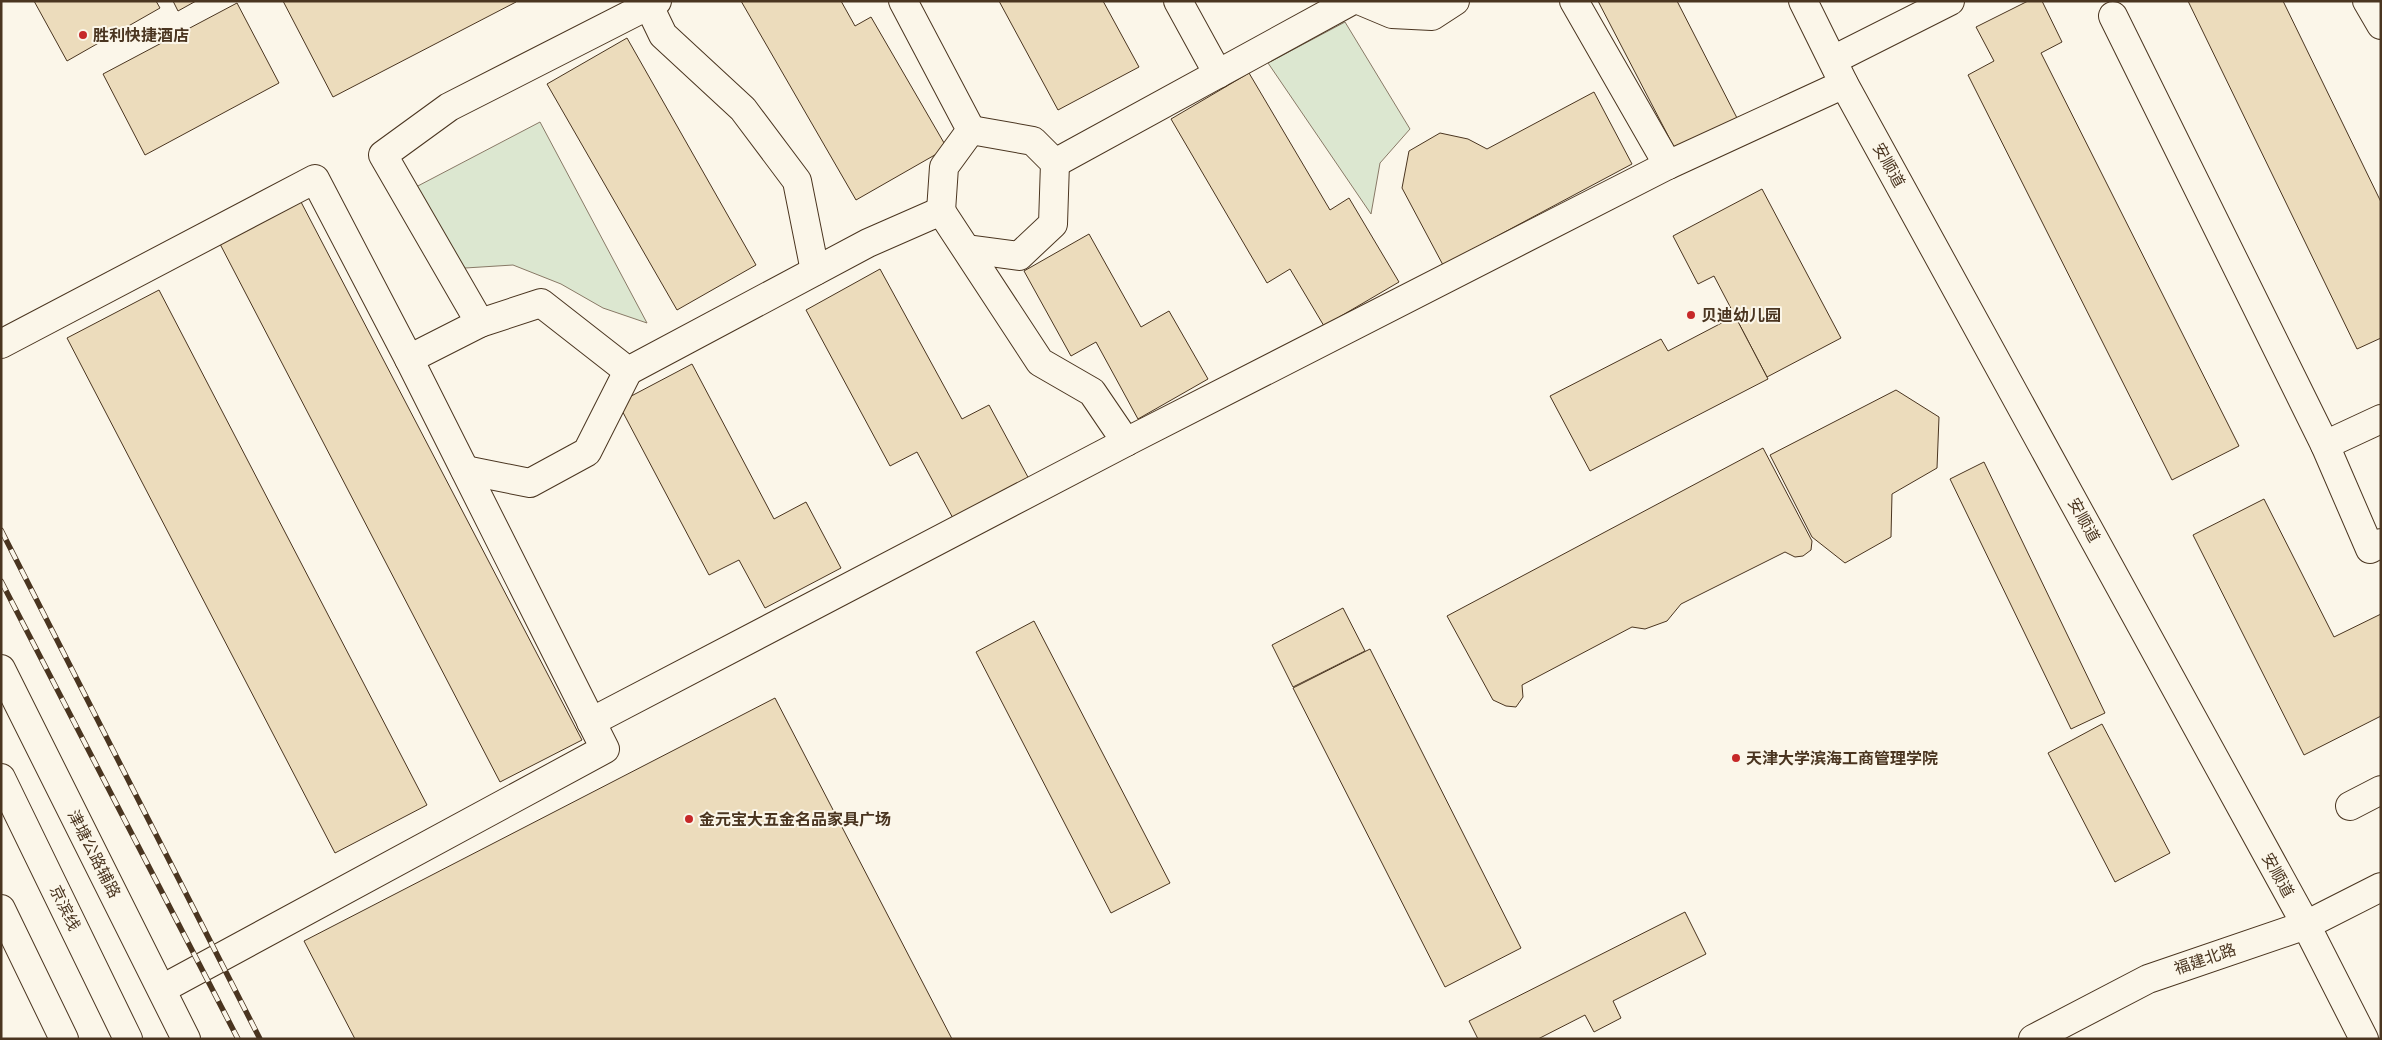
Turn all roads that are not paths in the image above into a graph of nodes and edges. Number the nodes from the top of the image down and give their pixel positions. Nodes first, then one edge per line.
1 (903, 1) edge
2 (1178, 1) edge
3 (1352, 1) edge
4 (1361, 1) edge
5 (1455, 1) edge
6 (1574, 1) edge
7 (1803, 1) edge
8 (1950, 1) edge
9 (2367, 1) edge
10 (653, 4) edge
11 (2113, 16) dead end
12 (2381, 25) edge
13 (1839, 72) junction
14 (1218, 74) junction
15 (971, 130) junction
16 (1055, 163) junction
17 (1668, 165) junction
18 (941, 211) junction
19 (967, 249) junction
20 (815, 271) junction
21 (480, 323) junction
22 (1, 344) edge
23 (409, 359) junction
24 (628, 371) junction
25 (2381, 419) edge
26 (1126, 442) junction
27 (2325, 445) junction
28 (465, 470) junction
29 (2381, 543) edge
30 (1, 669) edge
31 (591, 722) junction
32 (1, 778) edge
33 (2381, 790) edge
34 (2350, 806) dead end
35 (2381, 887) edge
36 (1, 909) edge
37 (2306, 925) junction
38 (162, 989) junction
39 (64, 1039) edge
40 (128, 1039) edge
41 (186, 1039) edge
42 (2033, 1039) edge
43 (2364, 1039) edge

1 - 15 main road
2 - 14 main road
3 - 14 main road
4 - 5 main road
6 - 17 main road
7 - 13 main road, 安顺道
8 - 13 main road
9 - 12 main road
10 - 20 main road
10 - 21 main road
11 - 27 main road
13 - 17 main road
13 - 37 main road, 安顺道
14 - 16 main road
15 - 16 main road
15 - 18 main road
16 - 19 main road
17 - 26 main road
18 - 19 main road
18 - 20 main road
19 - 26 main road
20 - 24 main road
21 - 23 main road
21 - 24 main road
22 - 23 main road
23 - 28 main road
24 - 28 main road
25 - 27 main road
26 - 31 main road
27 - 29 main road
28 - 31 main road
30 - 38 main road, 津塘公路辅路
31 - 38 main road
32 - 40 main road, 京滨线
33 - 34 main road
35 - 37 main road, 福建北路
36 - 39 main road
37 - 42 main road, 福建北路
37 - 43 main road, 安顺道
38 - 41 main road, 津塘公路辅路

